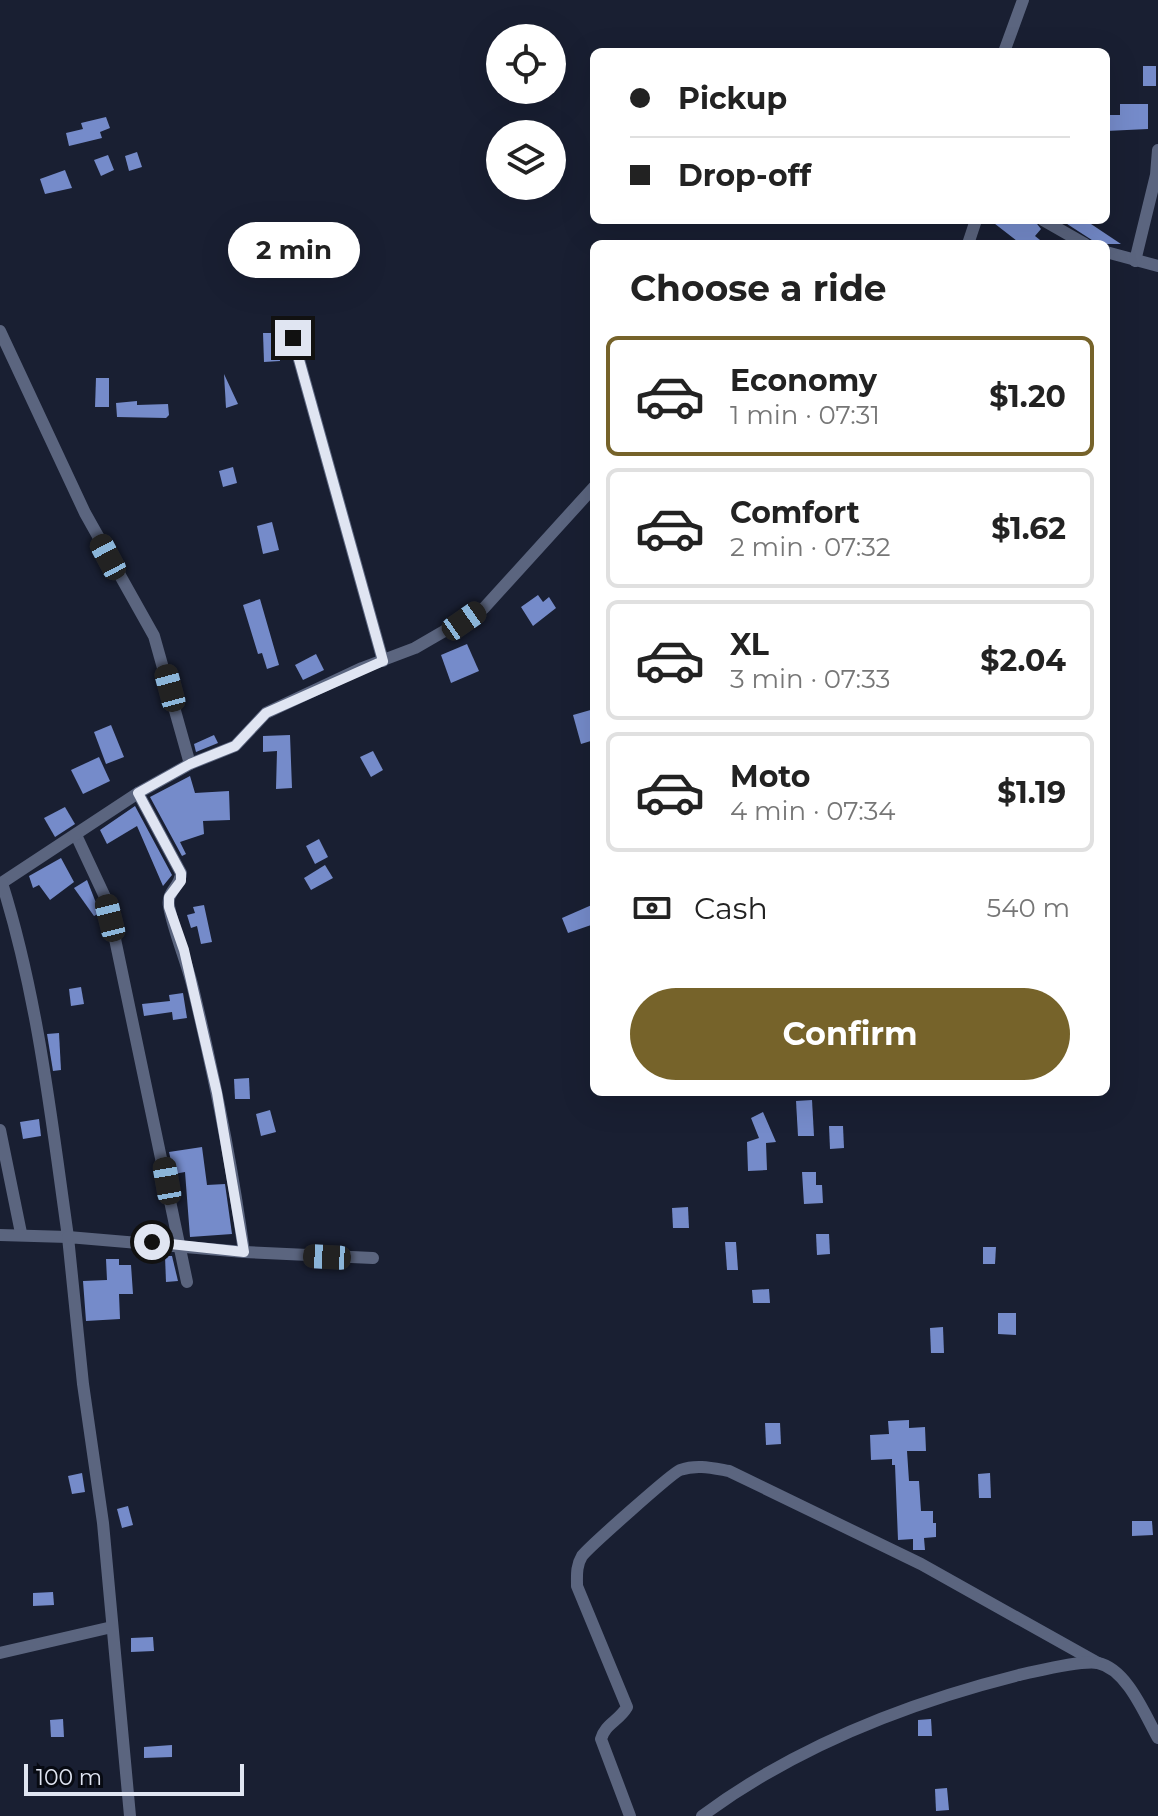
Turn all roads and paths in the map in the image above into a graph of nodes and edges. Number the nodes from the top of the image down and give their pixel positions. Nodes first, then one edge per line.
1 (1023, 0) edge
2 (1005, 48) edge
3 (1158, 150) edge
4 (1050, 224) edge
5 (1078, 240) edge
6 (1110, 253) edge
7 (1135, 261) junction
8 (1158, 266) edge
9 (0, 334) edge
10 (293, 338) dead end
11 (590, 491) edge
12 (383, 661) junction
13 (190, 764) junction
14 (138, 793) junction
15 (76, 835) junction
16 (1, 884) edge
17 (0, 1130) edge
18 (21, 1233) junction
19 (0, 1235) edge
20 (68, 1237) junction
21 (180, 1244) junction
22 (244, 1252) junction
23 (373, 1258) dead end
24 (187, 1282) dead end
25 (112, 1627) junction
26 (0, 1653) edge
27 (1098, 1663) junction
28 (1158, 1738) edge
29 (130, 1816) edge
30 (630, 1816) edge
31 (702, 1816) edge

1 - 2 street
3 - 7 street
4 - 5 street
6 - 7 street
7 - 8 street
9 - 13 street
10 - 12 street
11 - 12 street
12 - 13 street
13 - 14 street
14 - 15 street
14 - 22 street
15 - 16 street
15 - 21 street
16 - 20 street
17 - 18 street
18 - 19 street
18 - 20 street
20 - 21 street
20 - 25 street
21 - 22 street
21 - 24 street
22 - 23 street
25 - 26 street
25 - 29 street
27 - 28 street
27 - 30 street
27 - 31 street

